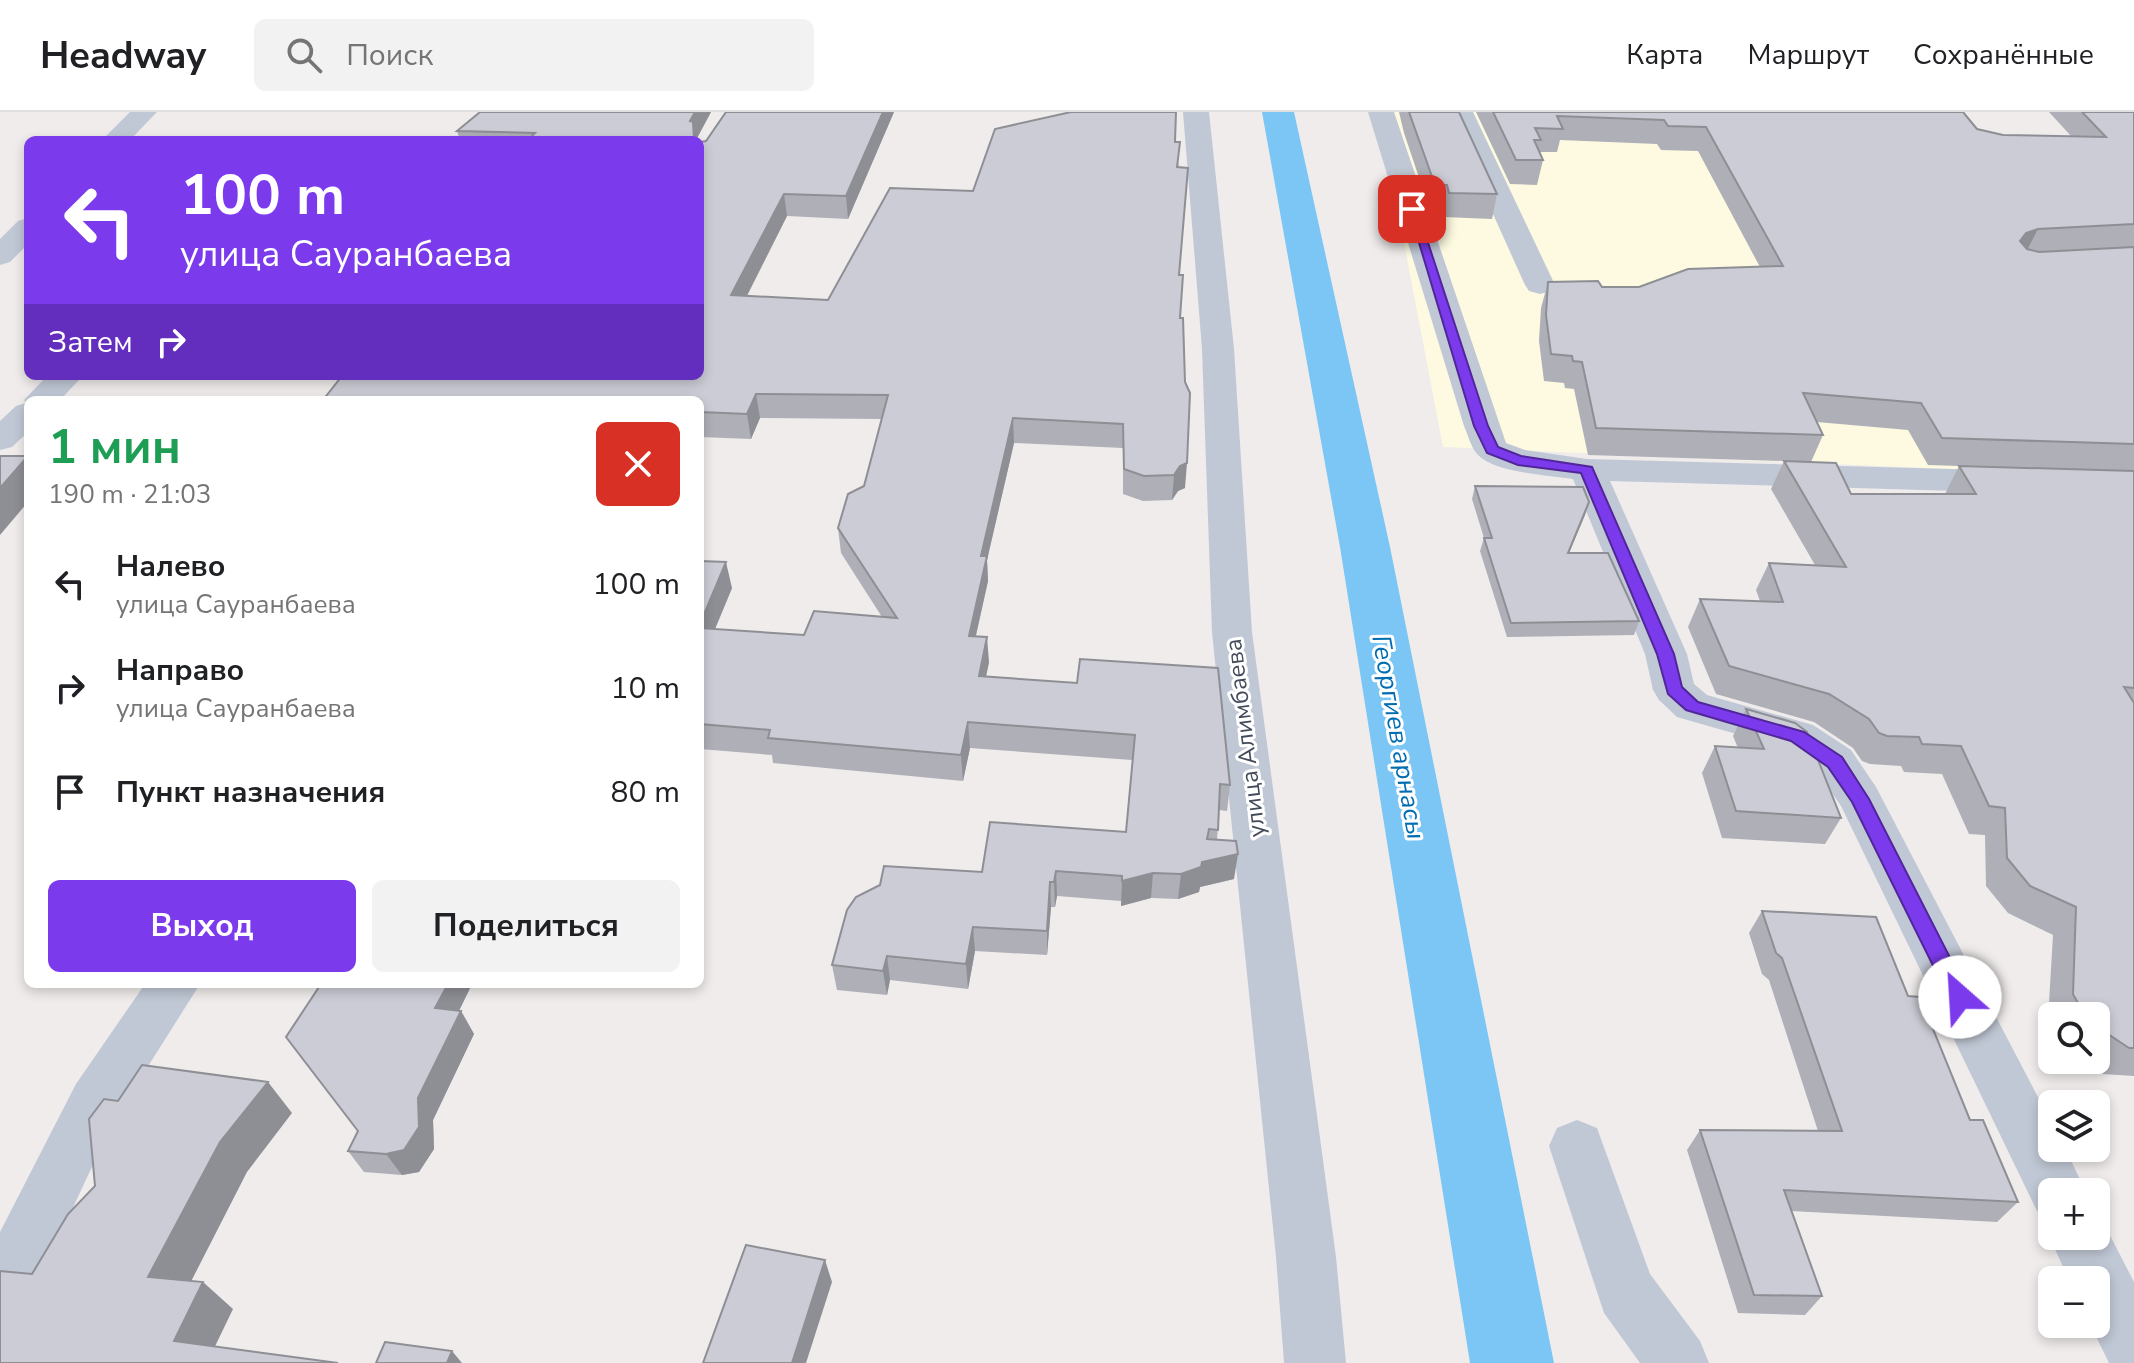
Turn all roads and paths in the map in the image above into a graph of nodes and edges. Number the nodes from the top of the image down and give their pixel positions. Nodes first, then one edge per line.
1 (144, 112) edge
2 (1196, 112) edge
3 (1381, 112) edge
4 (1460, 112) edge
5 (119, 136) edge
6 (24, 231) edge
7 (0, 256) edge
8 (1540, 285) dead end
9 (24, 417) edge
10 (0, 440) edge
11 (1587, 470) junction
12 (2132, 488) edge
13 (171, 988) edge
14 (1577, 1146) dead end
15 (2050, 1178) edge
16 (2086, 1250) edge
17 (0, 1295) edge
18 (2134, 1347) edge
19 (1315, 1363) edge
20 (1678, 1363) edge

1 - 5 street
2 - 19 street, улица Алимбаева
3 - 11 street
4 - 8 street
6 - 7 street
9 - 10 street
11 - 12 street
11 - 15 street
13 - 17 street
14 - 20 street
16 - 18 street

